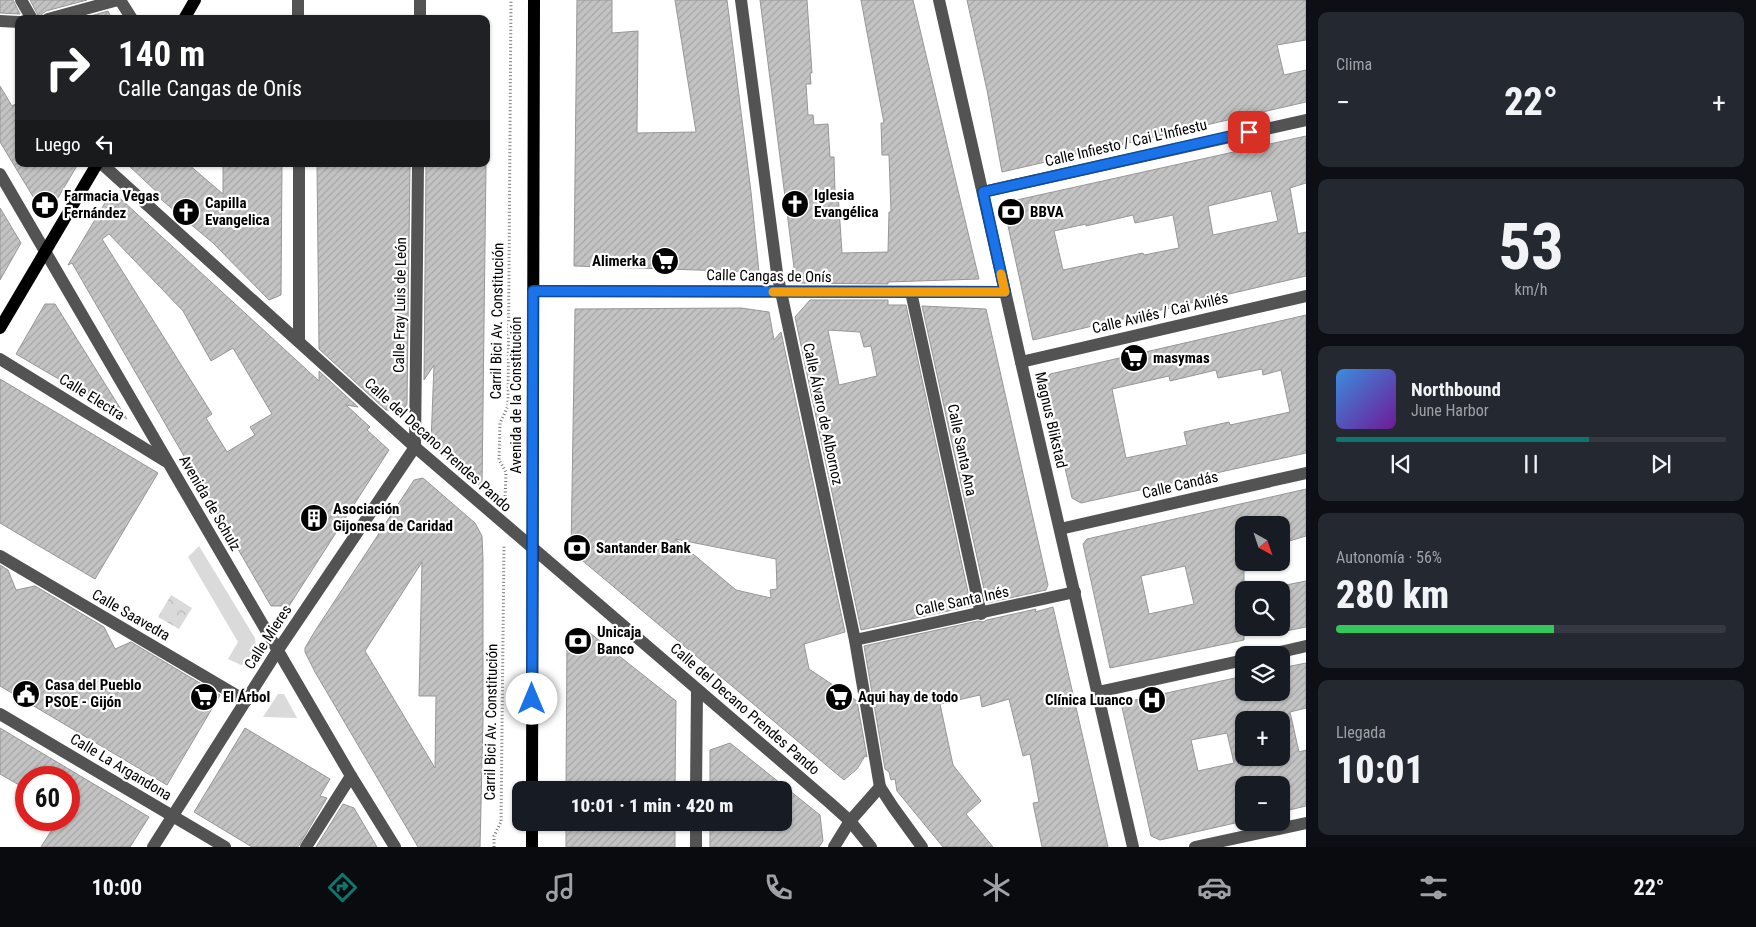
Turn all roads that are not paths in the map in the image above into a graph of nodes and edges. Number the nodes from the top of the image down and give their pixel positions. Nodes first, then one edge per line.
1 (21, 0) edge
2 (119, 0) edge
3 (195, 0) edge
4 (298, 0) edge
5 (420, 0) edge
6 (534, 0) edge
7 (741, 0) edge
8 (939, 0) edge
9 (30, 15) edge
10 (63, 15) edge
11 (129, 15) edge
12 (186, 15) edge
13 (298, 15) edge
14 (420, 15) edge
15 (0, 21) edge
16 (15, 22) edge
17 (1306, 120) edge
18 (96, 167) edge
19 (105, 167) edge
20 (299, 167) edge
21 (418, 167) edge
22 (0, 174) edge
23 (983, 192) junction
24 (45, 252) junction
25 (533, 291) junction
26 (780, 292) junction
27 (911, 292) junction
28 (1005, 292) junction
29 (1306, 296) edge
30 (0, 328) edge
31 (299, 340) junction
32 (0, 359) edge
33 (1020, 362) junction
34 (415, 448) junction
35 (167, 462) junction
36 (1306, 473) edge
37 (1060, 529) junction
38 (532, 550) junction
39 (0, 556) edge
40 (1075, 592) junction
41 (981, 614) junction
42 (855, 640) junction
43 (1306, 646) edge
44 (278, 650) junction
45 (1290, 650) edge
46 (1235, 662) edge
47 (697, 690) junction
48 (1098, 692) junction
49 (246, 701) junction
50 (0, 714) edge
51 (352, 776) junction
52 (532, 781) edge
53 (696, 781) edge
54 (880, 787) junction
55 (173, 816) junction
56 (850, 821) junction
57 (1306, 823) edge
58 (532, 831) edge
59 (696, 831) edge
60 (153, 847) edge
61 (225, 847) edge
62 (306, 847) edge
63 (395, 847) edge
64 (532, 847) edge
65 (696, 847) edge
66 (834, 847) edge
67 (871, 847) edge
68 (922, 847) edge
69 (1133, 847) edge
70 (1195, 847) edge

1 - 9 street
2 - 10 street
2 - 11 street
3 - 12 main road
4 - 13 street
5 - 14 street
6 - 25 main road, Avenida de la Constitución
7 - 26 street, Calle Álvaro de Albornoz
8 - 23 street, Magnus Blikstad
15 - 16 street
17 - 23 street, Calle Infiesto / Cai L'Infiestu
18 - 24 main road
19 - 31 street, Calle del Decano Prendes Pando
20 - 31 street
21 - 34 street, Calle Fray Luis de León
22 - 24 street, Avenida de Schulz
23 - 28 street, Magnus Blikstad
24 - 30 main road
24 - 35 street, Avenida de Schulz
25 - 26 street, Calle Cangas de Onís
25 - 38 main road, Avenida de la Constitución
26 - 27 street, Calle Cangas de Onís
26 - 42 street, Calle Álvaro de Albornoz
27 - 28 street, Calle Cangas de Onís
27 - 41 street, Calle Santa Ana
28 - 33 street, Magnus Blikstad
29 - 33 street, Calle Avilés / Cai Avilés
31 - 34 street, Calle del Decano Prendes Pando
32 - 35 street, Calle Electra
33 - 37 street, Magnus Blikstad
34 - 38 street, Calle del Decano Prendes Pando
34 - 44 street, Calle Mieres
35 - 44 street, Avenida de Schulz
36 - 37 street, Calle Candás
37 - 40 street, Magnus Blikstad
38 - 47 street, Calle del Decano Prendes Pando
38 - 52 main road, Avenida de la Constitución
39 - 49 street, Calle Saavedra
40 - 41 street, Calle Santa Inés
40 - 48 street, Magnus Blikstad
41 - 42 street, Calle Santa Inés
42 - 54 street, Calle Álvaro de Albornoz
43 - 45 street
44 - 49 street, Calle Mieres
44 - 51 street, Avenida de Schulz
46 - 48 street
47 - 53 street
47 - 56 street, Calle del Decano Prendes Pando
48 - 69 street, Magnus Blikstad
49 - 55 street, Calle Mieres
50 - 55 street, Calle La Argandona
51 - 62 street
51 - 63 street, Avenida de Schulz
54 - 56 street
54 - 68 street
55 - 60 street, Calle Mieres
55 - 61 street, Calle La Argandona
56 - 66 street
56 - 67 street, Calle del Decano Prendes Pando
57 - 70 street
58 - 64 main road
59 - 65 street

